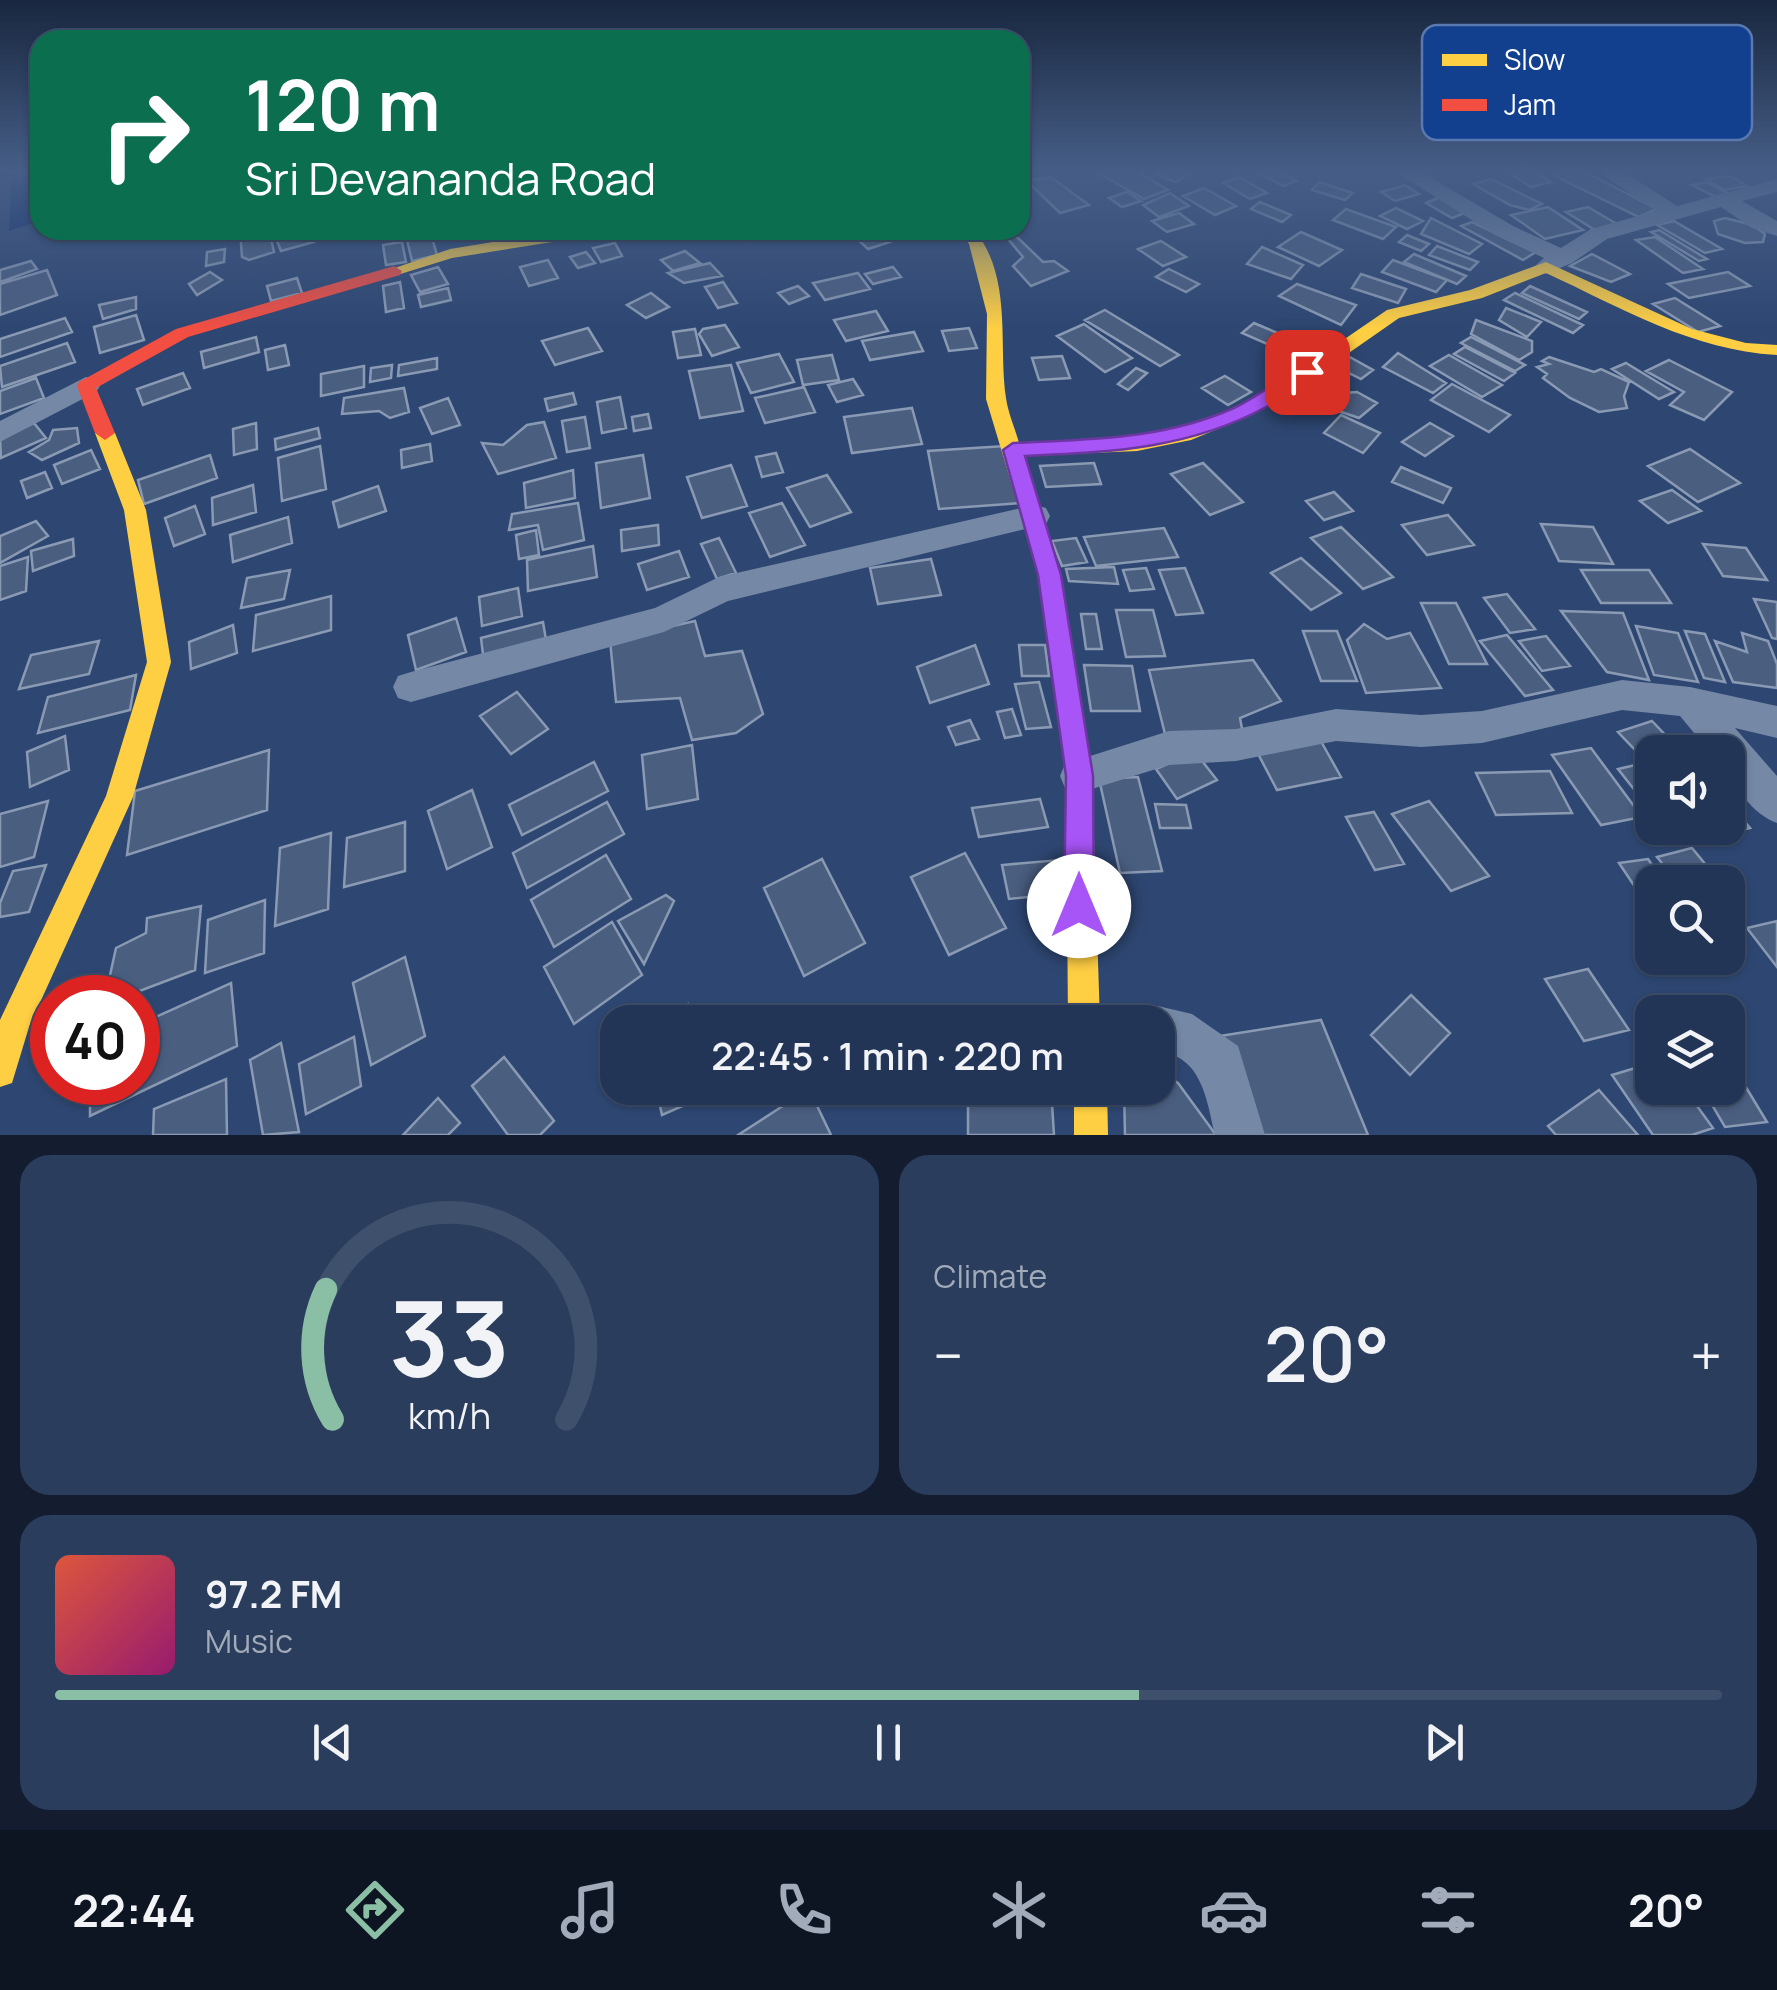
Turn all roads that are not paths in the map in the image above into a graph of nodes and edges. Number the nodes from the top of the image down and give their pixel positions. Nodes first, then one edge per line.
1 (1492, 223) edge
2 (1636, 223) edge
3 (535, 240) edge
4 (974, 240) edge
5 (1555, 262) junction
6 (1777, 350) edge
7 (86, 386) junction
8 (0, 433) edge
9 (1013, 450) junction
10 (1035, 516) junction
11 (410, 687) dead end
12 (1690, 702) junction
13 (1777, 722) edge
14 (1079, 776) junction
15 (1777, 805) edge
16 (1087, 1005) edge
17 (1175, 1030) edge
18 (0, 1071) edge
19 (1090, 1105) edge
20 (1090, 1135) edge
21 (1240, 1135) edge

1 - 5 street
2 - 5 street
3 - 7 street
4 - 9 street
5 - 6 street
5 - 9 street
7 - 8 street
7 - 18 street
9 - 10 street
10 - 11 street
10 - 14 street
12 - 13 street
12 - 14 street
12 - 15 street
14 - 16 street
17 - 21 street
19 - 20 street

